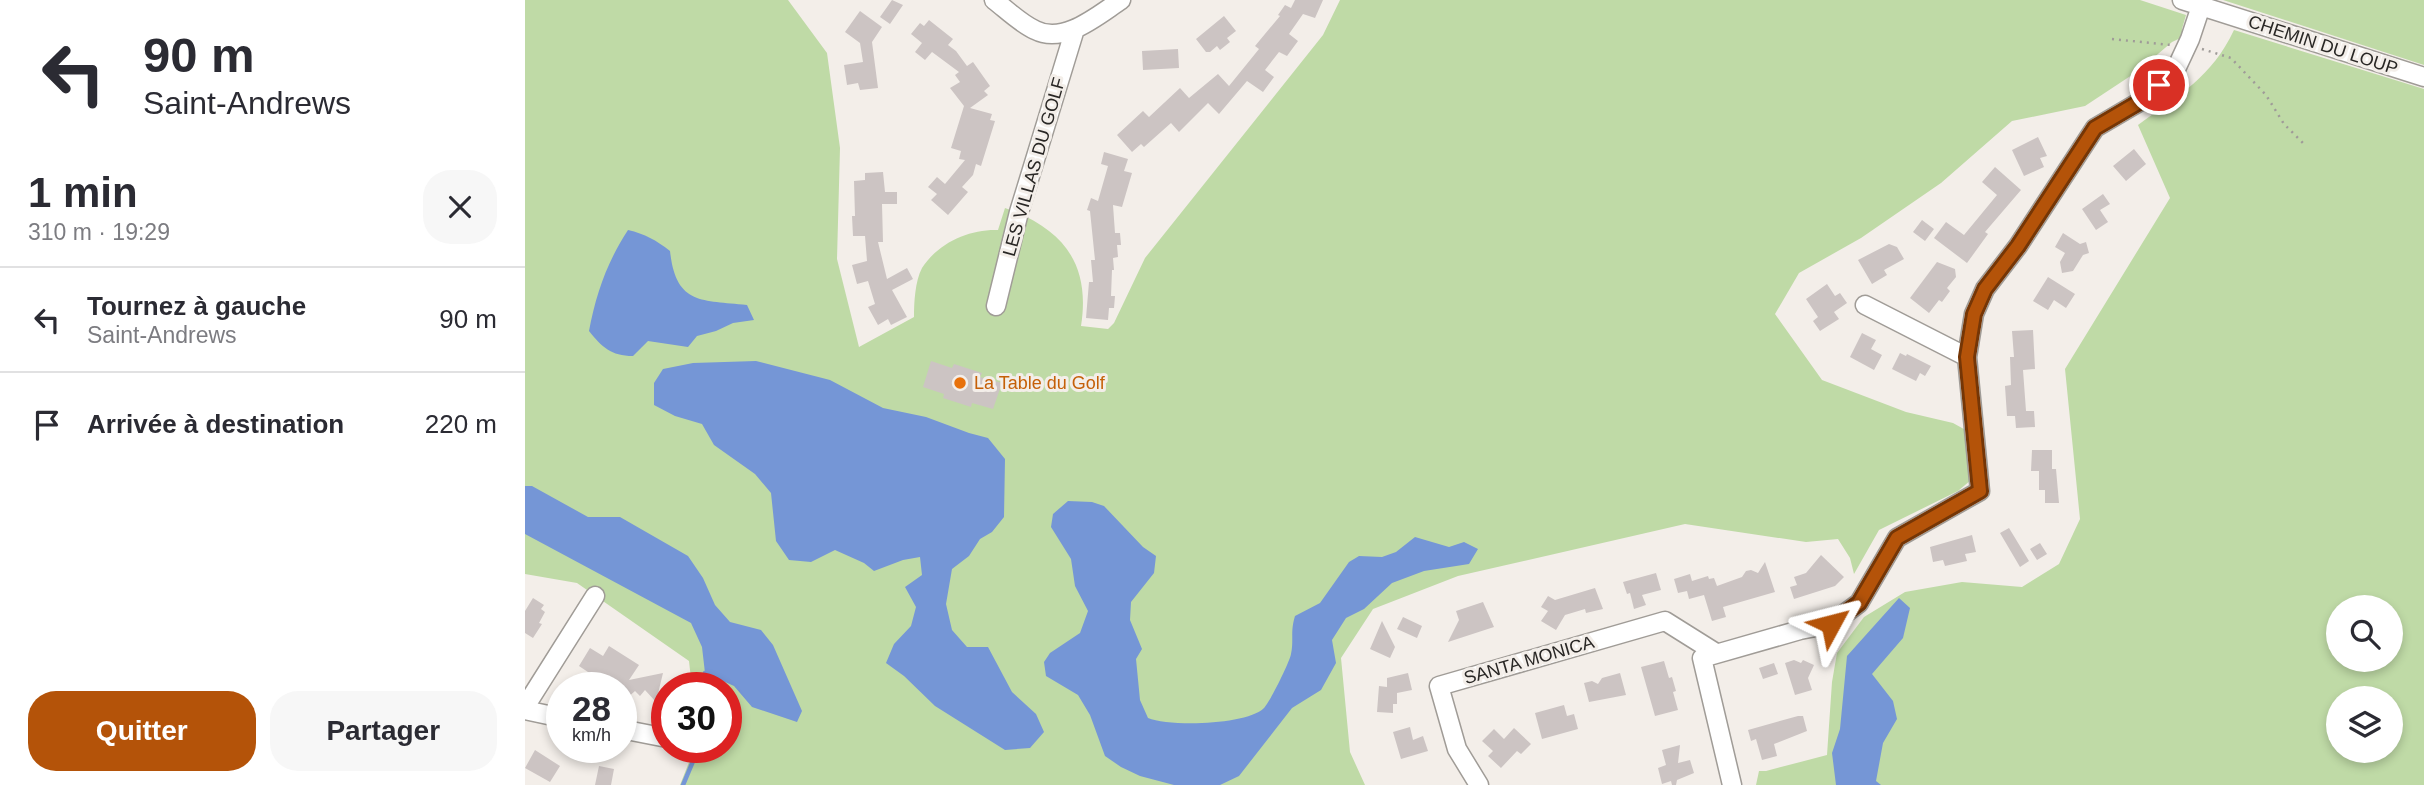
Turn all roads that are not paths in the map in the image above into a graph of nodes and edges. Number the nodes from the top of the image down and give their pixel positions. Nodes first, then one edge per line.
1 (995, 0) edge
2 (1121, 0) edge
3 (2182, 0) edge
4 (2201, 6) junction
5 (1075, 29) junction
6 (2424, 77) edge
7 (1865, 305) dead end
8 (996, 306) dead end
9 (1967, 357) junction
10 (594, 596) dead end
11 (1709, 656) junction
12 (525, 709) edge
13 (546, 714) edge
14 (1479, 785) edge
15 (1732, 785) edge

1 - 5 street
2 - 5 street
3 - 4 street, CHEMIN DU LOUP
4 - 6 street, CHEMIN DU LOUP
4 - 9 street
5 - 8 street, LES VILLAS DU GOLF
7 - 9 street
9 - 11 street
10 - 12 street
11 - 14 street, SANTA MONICA
11 - 15 street
12 - 13 street

